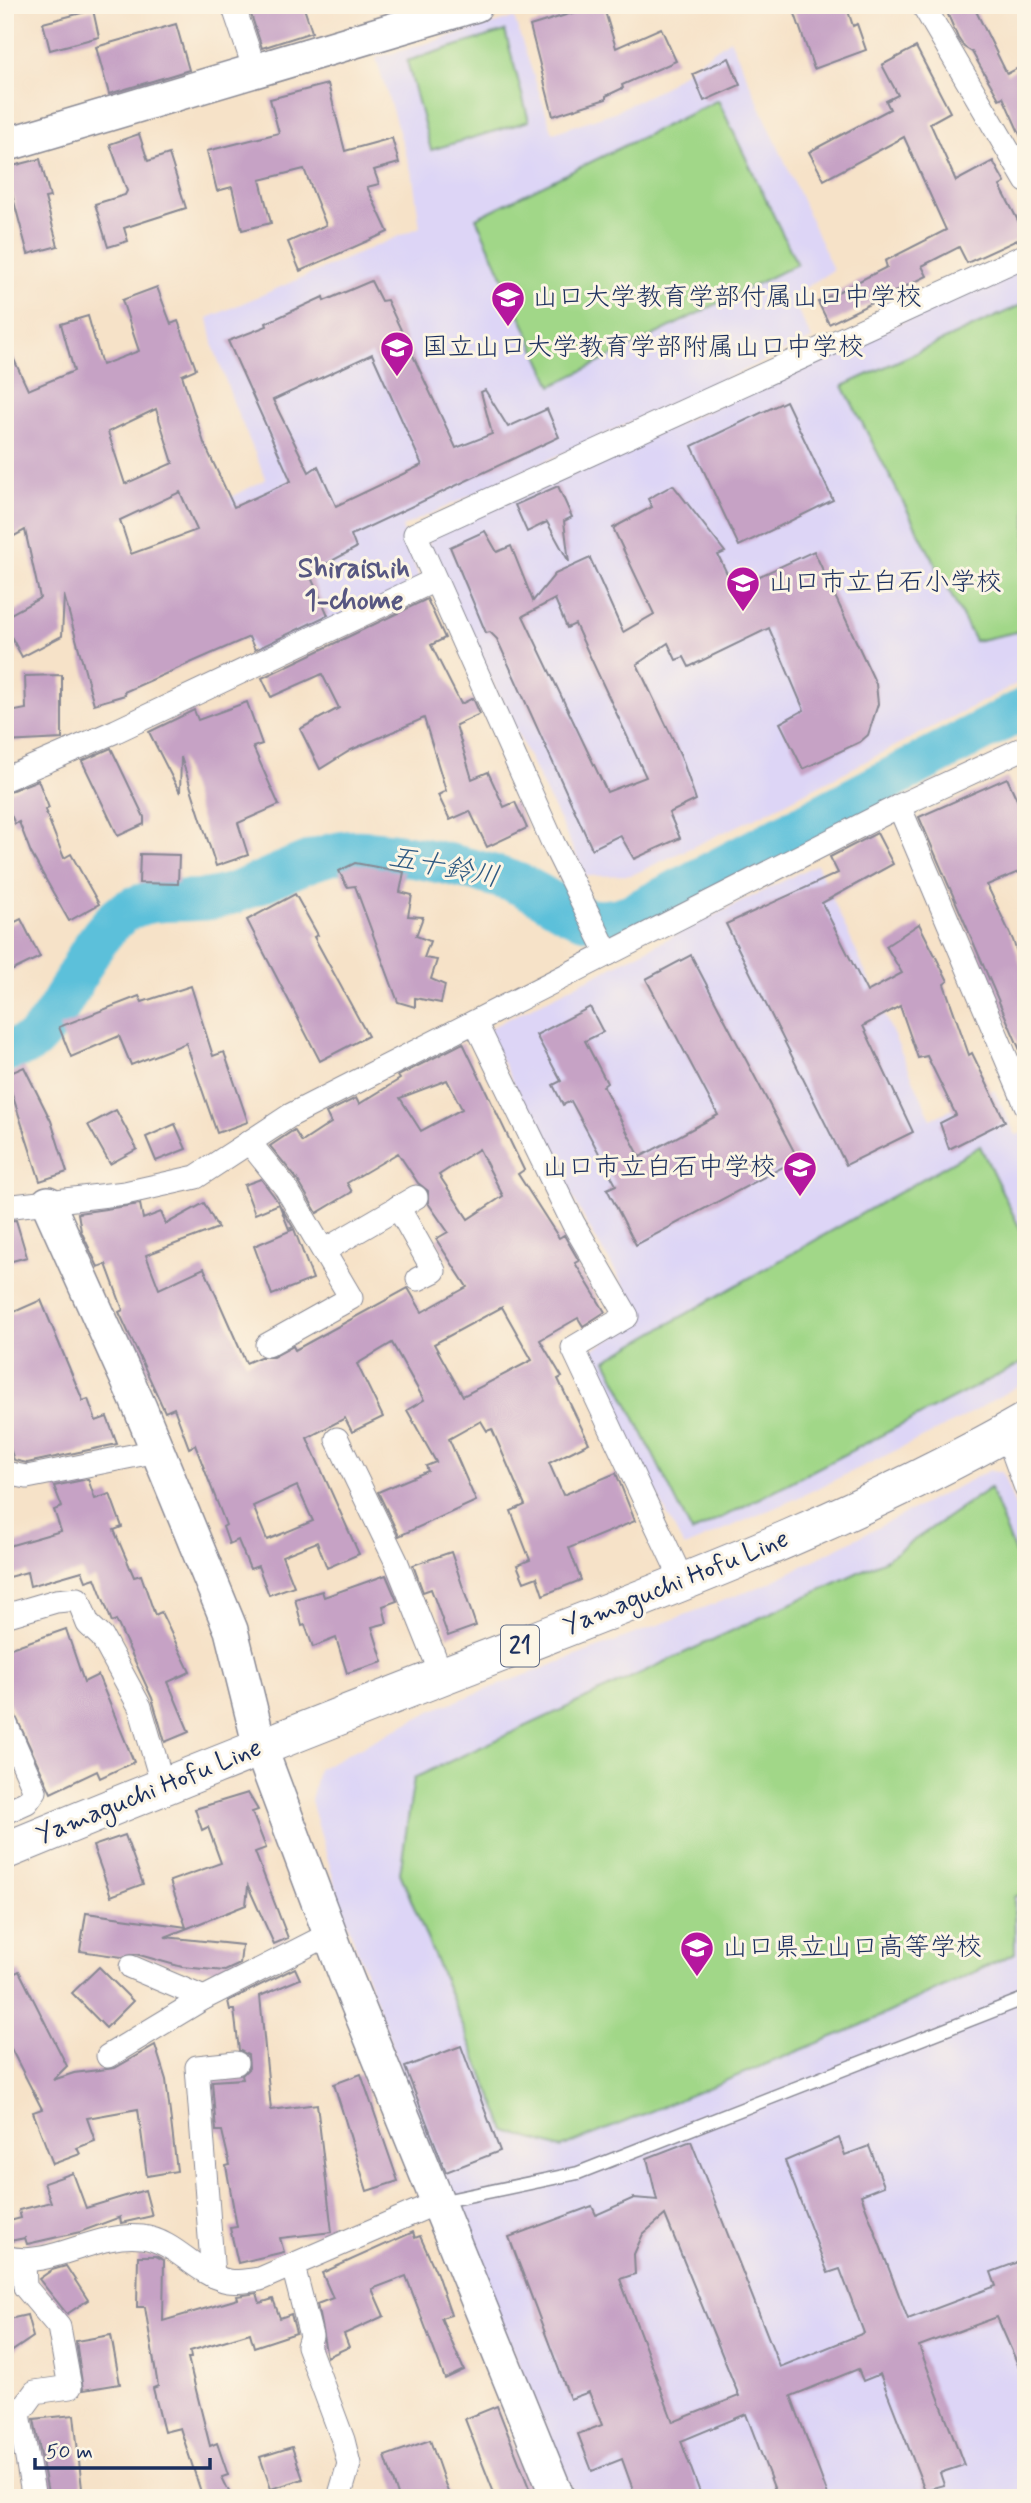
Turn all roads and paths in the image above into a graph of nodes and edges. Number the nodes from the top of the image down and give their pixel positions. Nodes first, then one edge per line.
1 (233, 5) edge
2 (476, 5) edge
3 (923, 5) edge
4 (256, 73) junction
5 (5, 145) edge
6 (1026, 181) edge
7 (1026, 255) edge
8 (435, 580) junction
9 (1026, 747) edge
10 (5, 779) edge
11 (899, 806) junction
12 (605, 946) junction
13 (475, 1022) junction
14 (1026, 1105) edge
15 (249, 1142) junction
16 (48, 1203) junction
17 (5, 1207) edge
18 (325, 1250) junction
19 (418, 1279) dead end
20 (267, 1345) dead end
21 (1016, 1427) edge
22 (337, 1439) dead end
23 (157, 1451) junction
24 (5, 1473) edge
25 (1026, 1488) edge
26 (683, 1582) junction
27 (5, 1616) edge
28 (442, 1676) junction
29 (5, 1722) edge
30 (260, 1746) junction
31 (163, 1786) junction
32 (5, 1812) edge
33 (5, 1851) edge
34 (330, 1934) junction
35 (131, 1967) dead end
36 (204, 1998) junction
37 (1026, 1998) edge
38 (108, 2056) dead end
39 (236, 2063) dead end
40 (436, 2203) junction
41 (15, 2260) edge
42 (293, 2266) junction
43 (213, 2276) junction
44 (34, 2498) edge
45 (339, 2498) edge
46 (558, 2498) edge

1 - 4 street
2 - 4 street
3 - 6 street
4 - 5 street
7 - 8 street
8 - 10 street
8 - 12 street
9 - 11 street
11 - 12 street
11 - 14 street
12 - 13 street
13 - 15 street
13 - 26 street
15 - 16 street
15 - 18 street
16 - 17 street
16 - 23 street
18 - 19 street
18 - 20 street
21 - 25 street
21 - 26 main road, Yamaguchi Hofu Line / 21
22 - 28 street
23 - 24 street
23 - 30 street
26 - 28 main road, Yamaguchi Hofu Line / 21
27 - 31 street
28 - 30 main road, Yamaguchi Hofu Line / 21
29 - 32 street
30 - 31 main road, Yamaguchi Hofu Line / 21
30 - 34 street
31 - 33 main road, Yamaguchi Hofu Line / 21
34 - 36 street
34 - 40 street
35 - 36 street
36 - 38 street
37 - 40 lane
39 - 43 street
40 - 42 street
40 - 46 street
41 - 43 street
41 - 44 street
42 - 43 street
42 - 45 street

